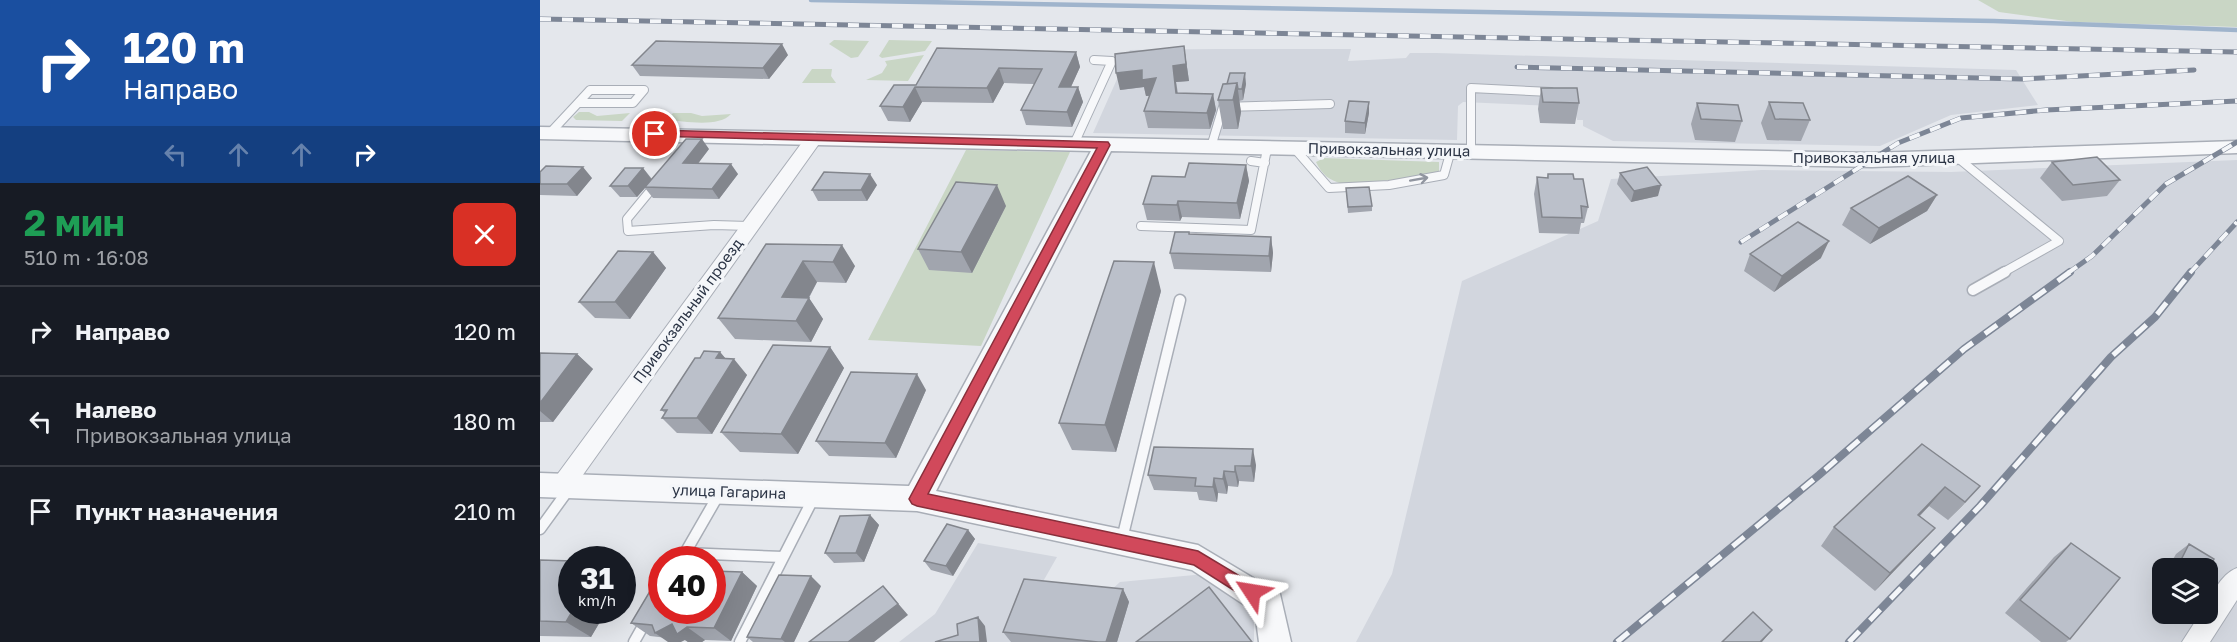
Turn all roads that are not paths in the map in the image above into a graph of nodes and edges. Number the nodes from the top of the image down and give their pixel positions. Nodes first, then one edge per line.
1 (1094, 60) dead end
2 (1557, 92) edge
3 (578, 103) junction
4 (1330, 104) dead end
5 (545, 133) edge
6 (815, 136) junction
7 (1074, 144) junction
8 (1104, 145) junction
9 (1211, 147) junction
10 (2237, 147) edge
11 (1295, 149) junction
12 (1461, 150) junction
13 (1266, 156) junction
14 (1958, 158) junction
15 (1251, 161) dead end
16 (662, 177) edge
17 (749, 226) junction
18 (1141, 226) dead end
19 (1973, 290) dead end
20 (1180, 300) dead end
21 (558, 486) edge
22 (720, 492) junction
23 (815, 495) junction
24 (917, 499) junction
25 (540, 529) edge
26 (1121, 541) junction
27 (689, 546) edge
28 (726, 556) edge
29 (783, 557) junction
30 (2237, 579) edge
31 (648, 617) edge
32 (634, 642) edge
33 (740, 642) edge
34 (1275, 642) edge
35 (2195, 642) edge

1 - 7 lane
2 - 12 lane
3 - 3 lane
3 - 5 lane
4 - 9 lane
5 - 6 street, Привокзальная улица
6 - 7 street, Привокзальная улица
6 - 17 street, Привокзальный проезд
7 - 8 street, Привокзальная улица
8 - 9 street, Привокзальная улица
8 - 24 street
9 - 13 street, Привокзальная улица
10 - 14 street, Привокзальная улица
11 - 12 street, Привокзальная улица
11 -> 12 lane
11 - 13 street, Привокзальная улица
12 - 14 street, Привокзальная улица
13 - 15 lane
13 - 18 lane
14 - 19 lane
16 - 17 lane
17 - 21 street, Привокзальный проезд
20 - 26 lane
21 - 22 street, улица Гагарина
21 - 25 lane
22 - 23 street, улица Гагарина
22 - 27 lane
23 - 24 street, улица Гагарина
23 - 29 lane
24 - 26 street, улица Гагарина
26 - 34 street, улица Гагарина
28 - 29 lane
29 - 33 lane
30 - 35 street
31 - 32 lane

